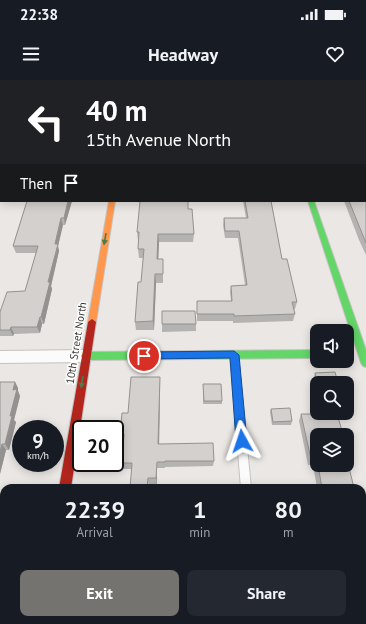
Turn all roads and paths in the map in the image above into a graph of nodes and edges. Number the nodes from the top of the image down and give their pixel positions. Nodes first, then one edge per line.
1 (112, 202) edge
2 (310, 202) edge
3 (361, 353) edge
4 (310, 354) edge
5 (234, 355) junction
6 (86, 356) junction
7 (0, 357) edge
8 (366, 363) edge
9 (66, 484) edge
10 (246, 484) edge

1 -> 6 street, 10th Street North
2 - 3 street
3 - 8 street
4 - 5 street
5 - 6 street
5 - 10 lane
6 - 7 street
6 -> 9 street, 10th Street North

